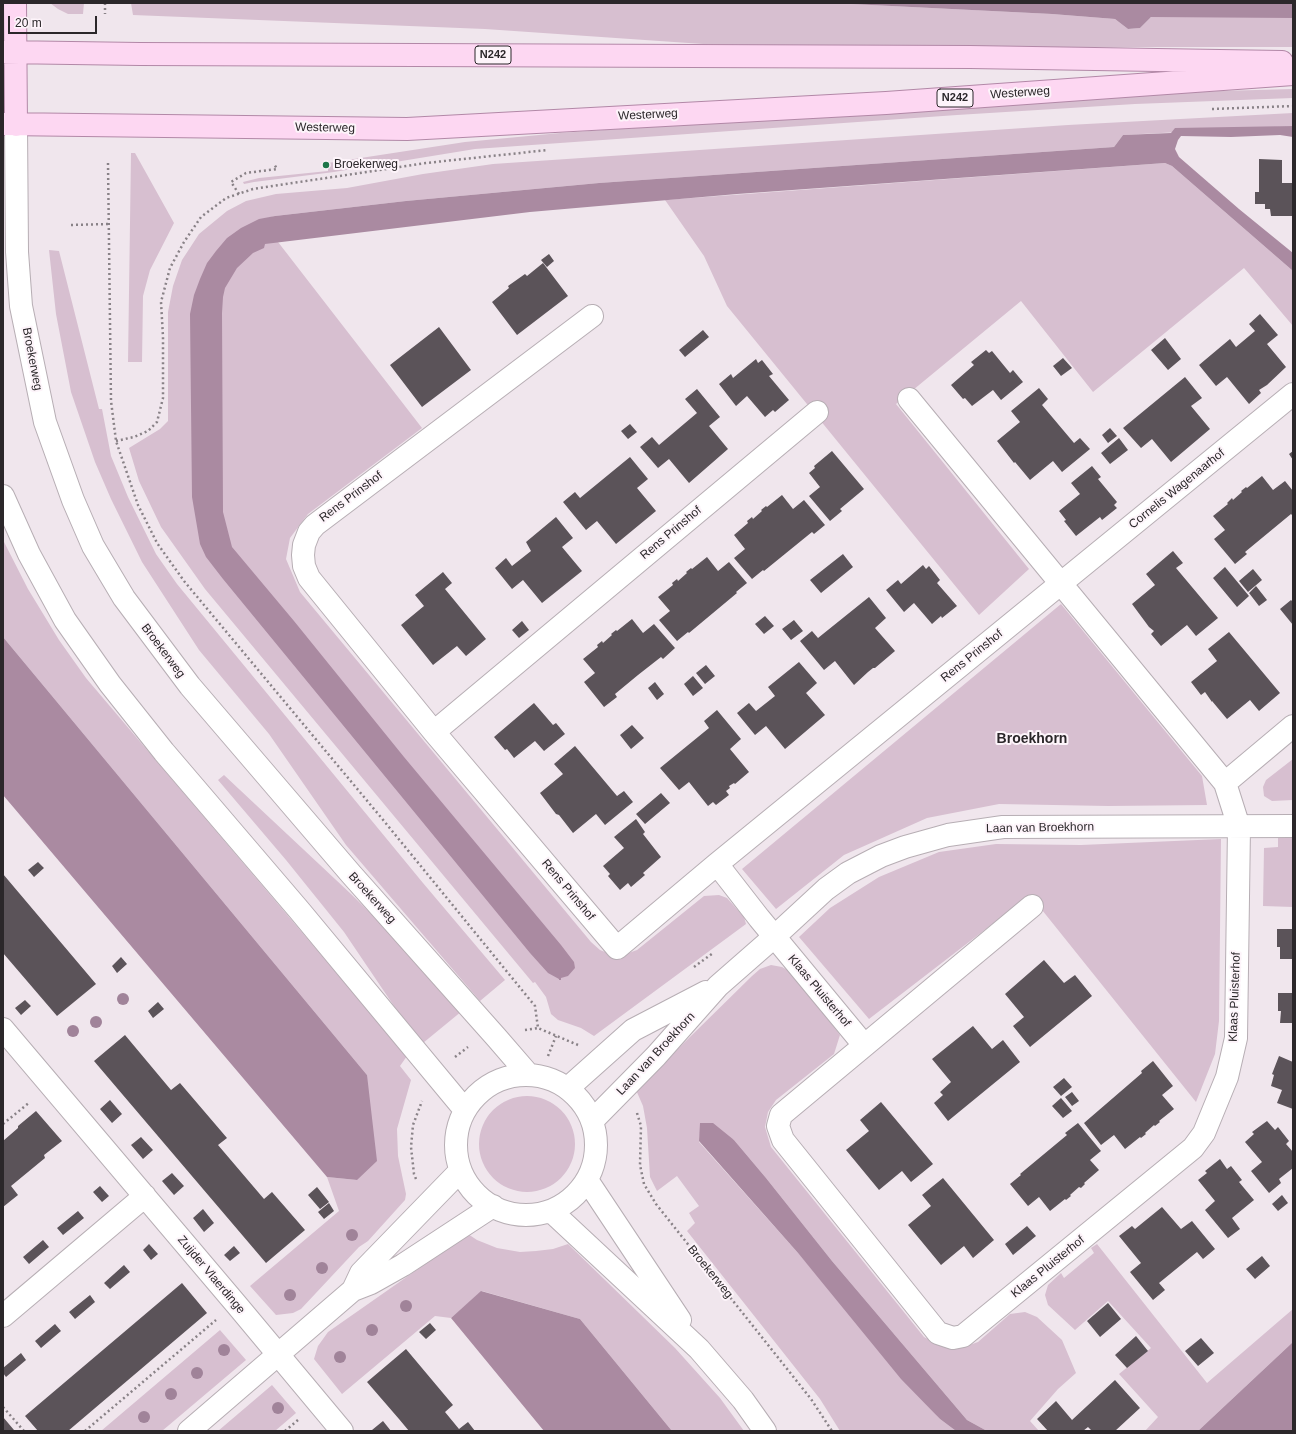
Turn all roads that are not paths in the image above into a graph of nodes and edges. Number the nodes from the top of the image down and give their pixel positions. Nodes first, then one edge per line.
1 (15, 3) edge
2 (9, 52) edge
3 (1293, 62) edge
4 (1293, 74) edge
5 (10, 125) edge
6 (592, 316) dead end
7 (1293, 394) edge
8 (909, 399) dead end
9 (817, 412) dead end
10 (3, 496) edge
11 (1061, 584) junction
12 (1293, 726) edge
13 (434, 732) junction
14 (1225, 783) junction
15 (1293, 826) edge
16 (1239, 827) junction
17 (717, 864) junction
18 (1032, 906) dead end
19 (774, 937) junction
20 (718, 986) junction
21 (3, 1029) edge
22 (864, 1045) junction
23 (528, 1074) junction
24 (568, 1088) junction
25 (465, 1110) junction
26 (592, 1121) junction
27 (460, 1171) junction
28 (587, 1180) junction
29 (145, 1196) junction
30 (493, 1206) junction
31 (551, 1211) junction
32 (353, 1290) junction
33 (3, 1316) edge
34 (699, 1349) junction
35 (278, 1354) junction
36 (189, 1431) edge
37 (342, 1431) edge
38 (765, 1431) edge

1 - 2 main road
2 - 3 main road, N242
2 - 5 main road
4 - 5 main road, Westerweg / N242
5 - 23 street, Broekerweg
6 - 13 street, Rens Prinshof
7 - 11 street, Cornelis Wagenaarhof
8 - 11 street
9 - 13 street, Rens Prinshof
10 - 25 street
11 - 14 street
11 - 17 street, Rens Prinshof
12 - 14 street
13 - 17 street, Rens Prinshof
14 - 16 street
15 - 16 street, Laan van Broekhorn
16 - 19 street, Laan van Broekhorn
16 - 22 street, Klaas Pluisterhof
17 - 19 street
18 - 22 street, Klaas Pluisterhof
19 - 20 street, Laan van Broekhorn
19 - 22 street, Klaas Pluisterhof
20 - 24 street, Laan van Broekhorn
20 - 26 street, Laan van Broekhorn
21 - 29 street, Zuijder Vlaerdinge
23 - 24 street
23 - 25 street
24 - 26 street
25 - 27 street
26 - 28 street
27 - 30 street
27 - 32 street
28 - 31 street
28 - 34 street
29 - 33 street
29 - 35 street, Zuijder Vlaerdinge
30 - 31 street
30 - 32 street
31 - 34 street
32 - 35 street
34 - 38 street
35 - 36 street
35 - 37 street, Zuijder Vlaerdinge

